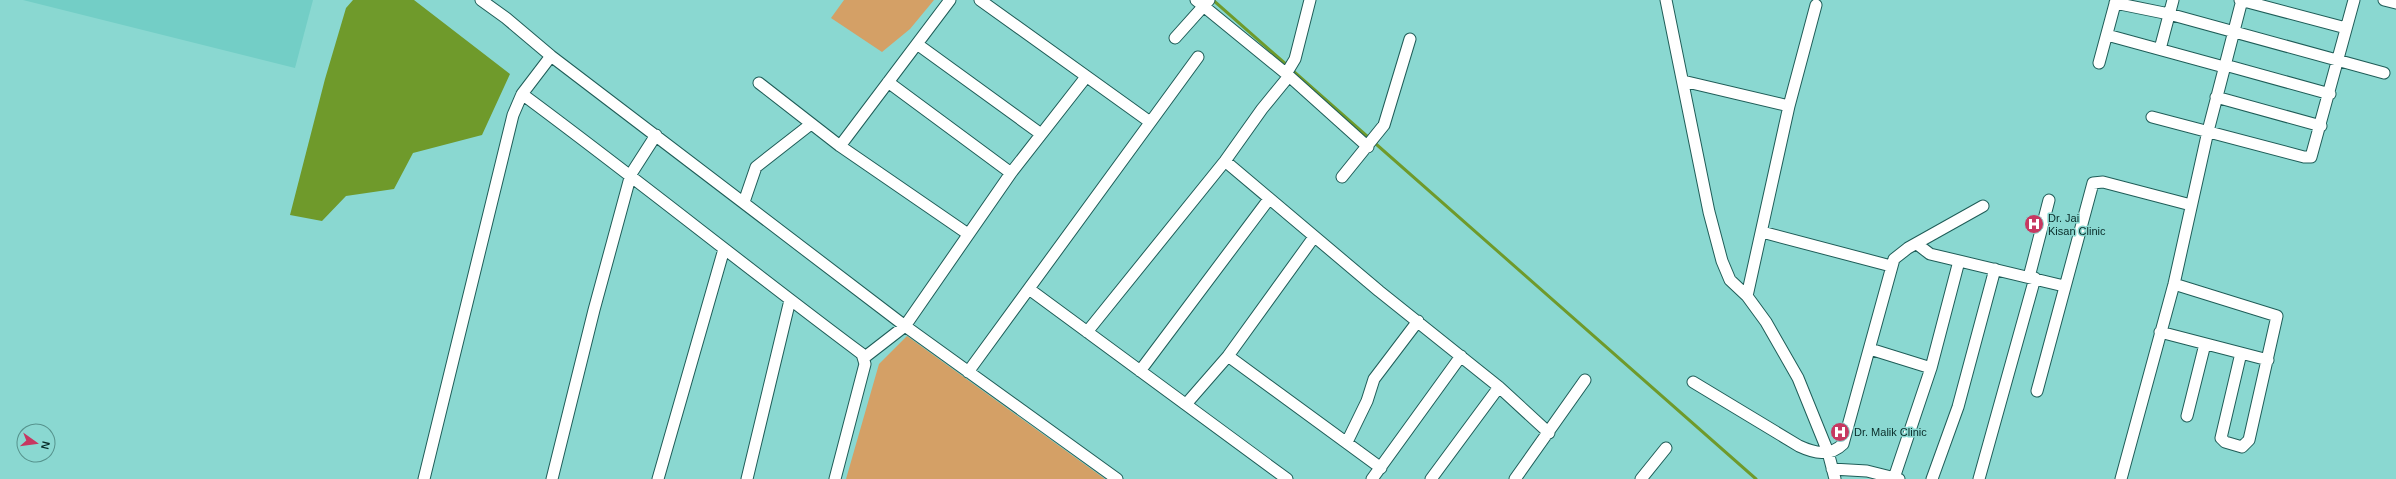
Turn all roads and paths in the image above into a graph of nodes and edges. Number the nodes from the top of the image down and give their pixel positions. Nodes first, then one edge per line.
1 (481, 0) edge
2 (950, 0) edge
3 (980, 0) edge
4 (1310, 0) edge
5 (1666, 0) edge
6 (2173, 0) edge
7 (2241, 0) edge
8 (2354, 0) edge
9 (2384, 0) edge
10 (2115, 1) edge
11 (1204, 2) edge
12 (2396, 3) edge
13 (1816, 5) dead end
14 (2169, 14) junction
15 (2346, 28) junction
16 (2233, 32) junction
17 (2107, 35) junction
18 (1175, 38) dead end
19 (1410, 39) dead end
20 (917, 44) junction
21 (2160, 49) junction
22 (551, 56) junction
23 (1198, 57) dead end
24 (2338, 60) junction
25 (2099, 63) dead end
26 (2225, 66) junction
27 (1289, 71) junction
28 (2384, 73) dead end
29 (1086, 77) junction
30 (1683, 81) junction
31 (888, 82) junction
32 (759, 83) dead end
33 (522, 94) junction
34 (2330, 94) junction
35 (2216, 97) junction
36 (1789, 106) junction
37 (2152, 117) dead end
38 (1150, 122) junction
39 (811, 124) junction
40 (2321, 126) junction
41 (2208, 131) junction
42 (1041, 134) junction
43 (656, 135) junction
44 (1370, 145) junction
45 (840, 146) junction
46 (1225, 162) junction
47 (1011, 173) junction
48 (631, 174) junction
49 (1342, 177) dead end
50 (1269, 199) junction
51 (2049, 200) dead end
52 (744, 202) junction
53 (2191, 205) junction
54 (1983, 206) dead end
55 (1762, 232) junction
56 (968, 234) junction
57 (1314, 237) junction
58 (1917, 244) junction
59 (724, 249) junction
60 (1959, 261) junction
61 (1891, 266) junction
62 (1995, 269) junction
63 (2032, 278) junction
64 (2174, 284) junction
65 (2064, 286) junction
66 (1029, 289) junction
67 (1747, 296) junction
68 (790, 300) junction
69 (1418, 321) junction
70 (905, 326) junction
71 (1087, 332) junction
72 (2160, 332) junction
73 (2205, 344) junction
74 (1870, 350) junction
75 (2241, 353) junction
76 (1228, 356) junction
77 (1461, 356) junction
78 (864, 357) junction
79 (2268, 360) junction
80 (1931, 368) junction
81 (1140, 371) junction
82 (968, 372) junction
83 (1585, 380) dead end
84 (1693, 382) dead end
85 (1498, 387) junction
86 (2036, 392) dead end
87 (1187, 403) junction
88 (2187, 416) dead end
89 (1549, 433) junction
90 (1348, 442) junction
91 (1666, 448) dead end
92 (1828, 452) junction
93 (1381, 468) junction
94 (1834, 474) edge
95 (1896, 478) edge
96 (424, 479) edge
97 (552, 479) edge
98 (658, 479) edge
99 (747, 479) edge
100 (835, 479) edge
101 (1117, 479) edge
102 (1287, 479) edge
103 (1372, 479) edge
104 (1432, 479) edge
105 (1515, 479) edge
106 (1641, 479) edge
107 (1932, 479) edge
108 (1979, 479) edge
109 (2121, 479) edge

1 - 22 street
2 - 20 street
3 - 29 street
4 - 27 street
5 - 30 street
6 - 14 street
7 - 15 street
7 - 16 street
8 - 15 street
9 - 12 street
10 - 14 street
10 - 17 street
11 - 18 street
11 - 27 street
13 - 36 street
14 - 16 street
14 - 21 street
15 - 24 street
16 - 24 street
16 - 26 street
17 - 21 street
17 - 25 street
19 - 44 street
20 - 31 street
20 - 42 street
21 - 26 street
22 - 33 street
22 - 43 street
23 - 38 street
24 - 28 street
24 - 34 street
26 - 34 street
26 - 35 street
27 - 44 street
27 - 46 street
29 - 38 street
29 - 42 street
30 - 36 street
30 - 67 street
31 - 45 street
31 - 47 street
32 - 39 street
33 - 48 street
33 - 96 street
34 - 40 street
35 - 40 street
35 - 41 street
36 - 55 street
37 - 41 street
38 - 66 street
39 - 45 street
39 - 52 street
40 - 41 street
41 - 53 street
42 - 47 street
43 - 48 street
43 - 52 street
44 - 49 street
45 - 56 street
46 - 50 street
46 - 71 street
47 - 56 street
48 - 59 street
48 - 97 street
50 - 57 street
50 - 81 street
51 - 63 street
52 - 70 street
53 - 64 street
53 - 65 street
54 - 58 street
55 - 61 street
55 - 67 street
56 - 70 street
57 - 69 street
57 - 76 street
58 - 60 street
58 - 61 street
59 - 68 street
59 - 98 street
60 - 62 street
60 - 80 street
61 - 74 street
62 - 63 street
62 - 107 street
63 - 65 street
63 - 108 street
64 - 72 street
64 - 79 street
65 - 86 street
66 - 71 street
66 - 82 street
67 - 92 street
68 - 78 street
68 - 99 street
69 - 77 street
69 - 90 street
70 - 78 street
70 - 82 street
71 - 81 street
72 - 73 street
72 - 109 street
73 - 75 street
73 - 88 street
74 - 80 street
74 - 92 street
75 - 79 street
75 - 79 street
76 - 87 street
76 - 90 street
77 - 85 street
77 - 93 street
78 - 100 street
80 - 95 street
81 - 87 street
82 - 101 street
83 - 89 street
84 - 92 street
85 - 89 street
85 - 104 street
87 - 102 street
89 - 105 street
90 - 93 street
91 - 106 street
92 - 94 street
93 - 103 street
94 - 95 street

